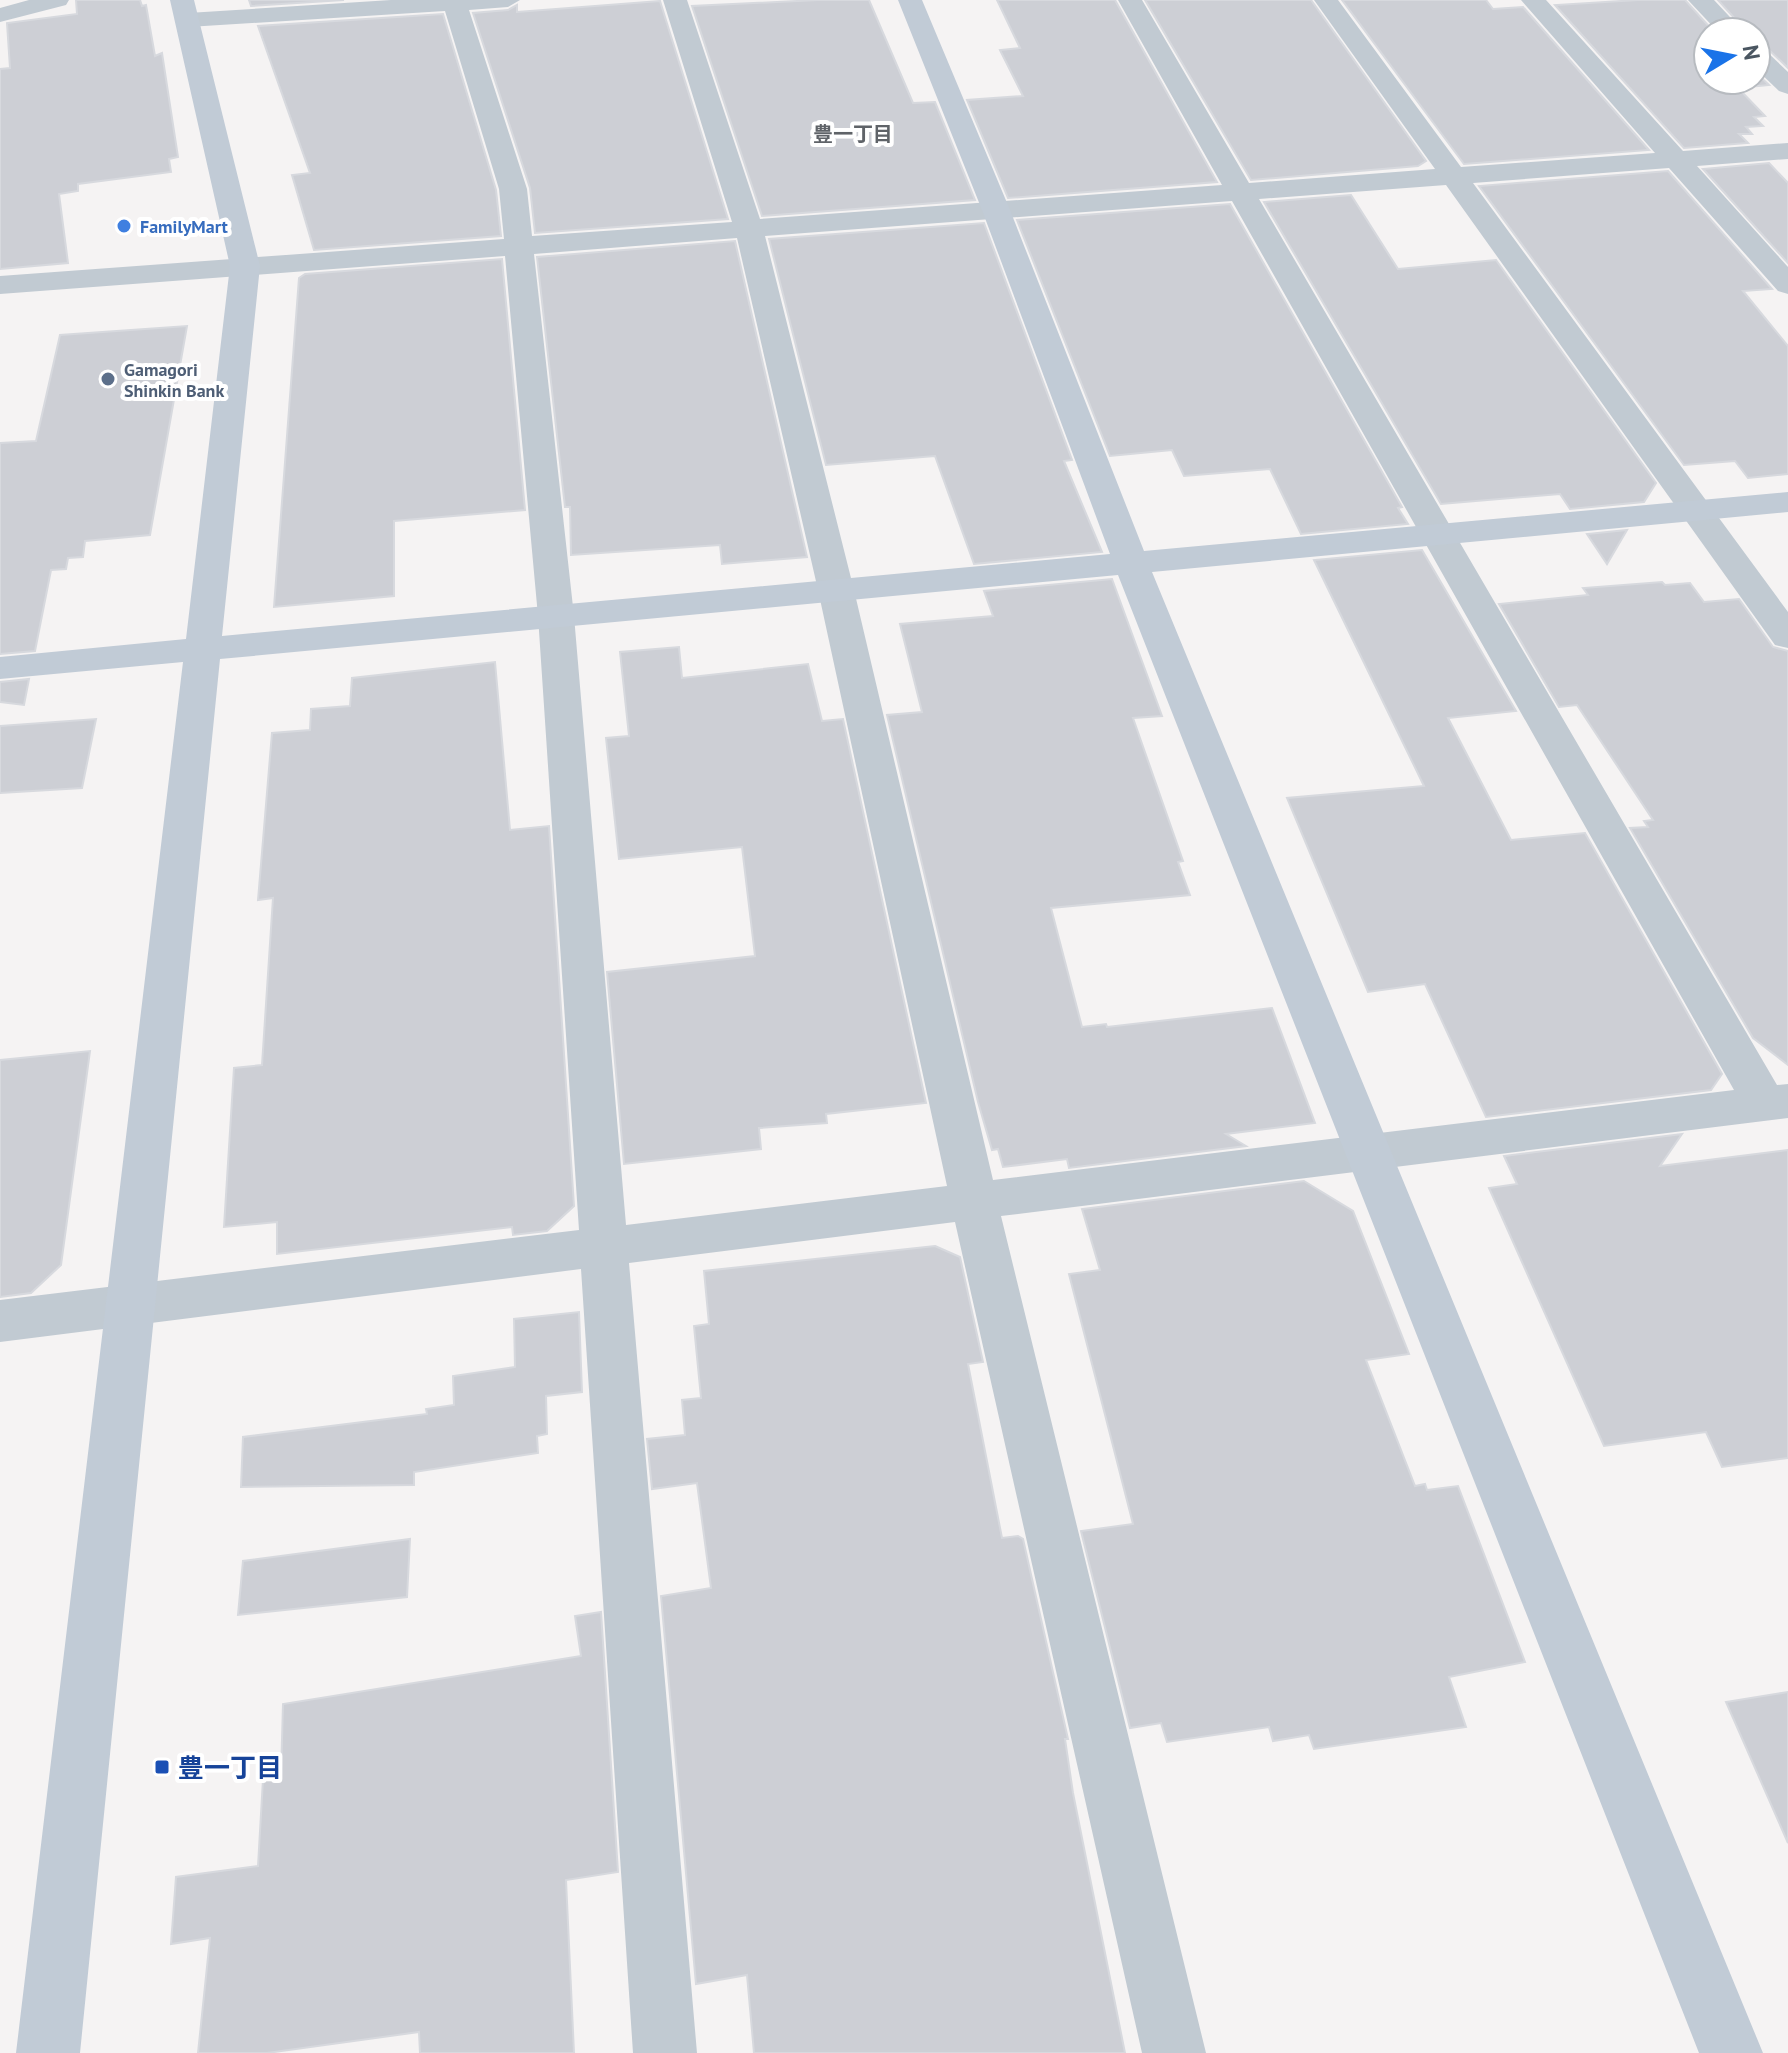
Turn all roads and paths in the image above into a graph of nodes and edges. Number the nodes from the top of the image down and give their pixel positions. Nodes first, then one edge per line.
1 (57, 0) edge
2 (508, 0) edge
3 (675, 0) edge
4 (910, 0) edge
5 (1130, 0) edge
6 (1326, 0) edge
7 (1533, 0) edge
8 (1700, 0) edge
9 (455, 2) edge
10 (185, 10) edge
11 (0, 15) edge
12 (1716, 16) edge
13 (1772, 70) edge
14 (1788, 86) edge
15 (1788, 151) edge
16 (1676, 159) junction
17 (1454, 176) junction
18 (1241, 192) junction
19 (996, 210) junction
20 (749, 229) junction
21 (518, 246) junction
22 (245, 266) junction
23 (0, 285) edge
24 (1788, 285) edge
25 (1788, 502) edge
26 (1697, 511) junction
27 (1440, 534) junction
28 (1131, 563) junction
29 (836, 590) junction
30 (556, 616) junction
31 (1788, 637) edge
32 (203, 648) junction
33 (0, 668) edge
34 (1777, 1103) edge
35 (1370, 1153) junction
36 (974, 1201) junction
37 (602, 1247) junction
38 (130, 1305) junction
39 (0, 1321) edge
40 (48, 2053) edge
41 (665, 2053) edge
42 (1174, 2053) edge
43 (1731, 2053) edge

1 - 11 street
2 - 9 street
3 - 20 street
4 - 19 street
5 - 18 street
6 - 17 street
7 - 16 street
8 - 12 street
9 - 10 street
9 - 21 street
10 - 22 street
13 - 14 street
15 - 16 street
16 - 17 street
16 - 24 street
17 - 18 street
17 - 26 street
18 - 19 street
18 - 27 street
19 - 20 street
19 - 28 street
20 - 21 street
20 - 29 street
21 - 22 street
21 - 30 street
22 - 23 street
22 - 32 street
25 - 26 street
26 - 27 street
26 - 31 street
27 - 28 street
27 - 34 street
28 - 29 street
28 - 35 street
29 - 30 street
29 - 36 street
30 - 32 street
30 - 37 street
32 - 33 street
32 - 38 street
34 - 35 street
35 - 36 street
35 - 43 street
36 - 37 street
36 - 42 street
37 - 38 street
37 - 41 street
38 - 39 street
38 - 40 street

